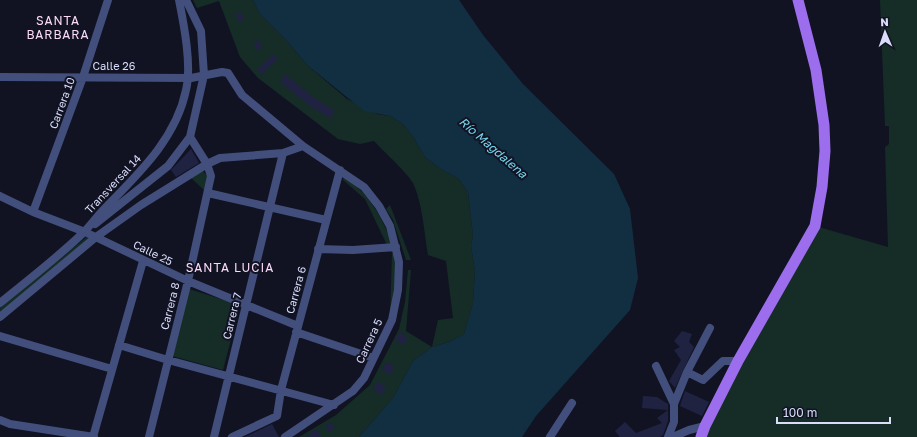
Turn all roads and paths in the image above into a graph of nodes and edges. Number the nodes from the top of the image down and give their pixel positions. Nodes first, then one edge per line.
1 (108, 0) edge
2 (179, 0) edge
3 (186, 0) edge
4 (798, 0) edge
5 (228, 73) joint
6 (204, 76) junction
7 (0, 77) edge
8 (83, 77) junction
9 (188, 78) junction
10 (190, 137) junction
11 (303, 146) junction
12 (283, 153) junction
13 (207, 164) junction
14 (340, 170) junction
15 (208, 193) junction
16 (0, 196) edge
17 (270, 208) junction
18 (33, 212) junction
19 (326, 220) junction
20 (85, 232) junction
21 (96, 237) junction
22 (396, 247) junction
23 (318, 249) junction
24 (143, 261) junction
25 (188, 282) junction
26 (0, 303) edge
27 (246, 305) junction
28 (0, 317) edge
29 (710, 328) dead end
30 (297, 329) junction
31 (0, 336) edge
32 (119, 345) junction
33 (373, 358) junction
34 (168, 360) junction
35 (738, 361) junction
36 (656, 366) dead end
37 (112, 369) junction
38 (687, 372) junction
39 (229, 376) junction
40 (281, 390) junction
41 (572, 403) dead end
42 (674, 404) junction
43 (334, 405) junction
44 (0, 420) edge
45 (705, 426) junction
46 (94, 437) edge
47 (149, 437) edge
48 (214, 437) edge
49 (232, 437) edge
50 (285, 437) edge
51 (550, 437) edge
52 (668, 437) edge
53 (673, 437) edge
54 (701, 437) edge

1 - 8 street, Carrera 10
2 - 9 street, Transversal 14
3 - 6 street
4 - 35 main road
5 - 6 street, Calle 26
5 - 11 street, Carrera 5
6 - 9 street, Calle 26
6 - 10 street
7 - 8 street, Calle 26
8 - 9 street, Calle 26
8 - 18 street, Carrera 10
9 - 20 street, Transversal 14
10 - 13 street, Carrera 8
10 - 20 street
11 - 12 street
11 - 14 street, Carrera 5
12 - 13 street
12 - 17 street, Carrera 7
13 - 15 street, Carrera 8
13 - 21 street
14 - 19 street, Carrera 6
14 - 22 street, Carrera 5
15 - 17 street
15 - 25 street, Carrera 8
16 - 18 street, Calle 25
17 - 19 street
17 - 27 street, Carrera 7
18 - 20 street, Calle 25
19 - 23 street, Carrera 6
20 - 21 street, Calle 25
20 - 26 street, Transversal 14
21 - 24 street, Calle 25
21 - 28 street
22 - 23 street
22 - 33 street, Carrera 5
23 - 30 street, Carrera 6
24 - 25 street, Calle 25
24 - 32 street
25 - 27 street, Calle 25
25 - 34 street, Carrera 8
27 - 30 street, Calle 25
27 - 39 street, Carrera 7
29 - 38 street
30 - 33 street, Calle 25
30 - 40 street, Carrera 6
31 - 37 street
32 - 34 street
32 - 37 street
33 - 43 street, Carrera 5
34 - 39 street
34 - 47 street, Carrera 8
35 - 38 street
35 - 45 main road
36 - 42 street
37 - 46 street
38 - 42 street
39 - 40 street
39 - 48 street, Carrera 7
40 - 43 street
40 - 49 street, Carrera 6
41 - 51 street
42 - 52 street
43 - 50 street, Carrera 5
44 - 46 street
45 - 53 street
45 - 54 main road

